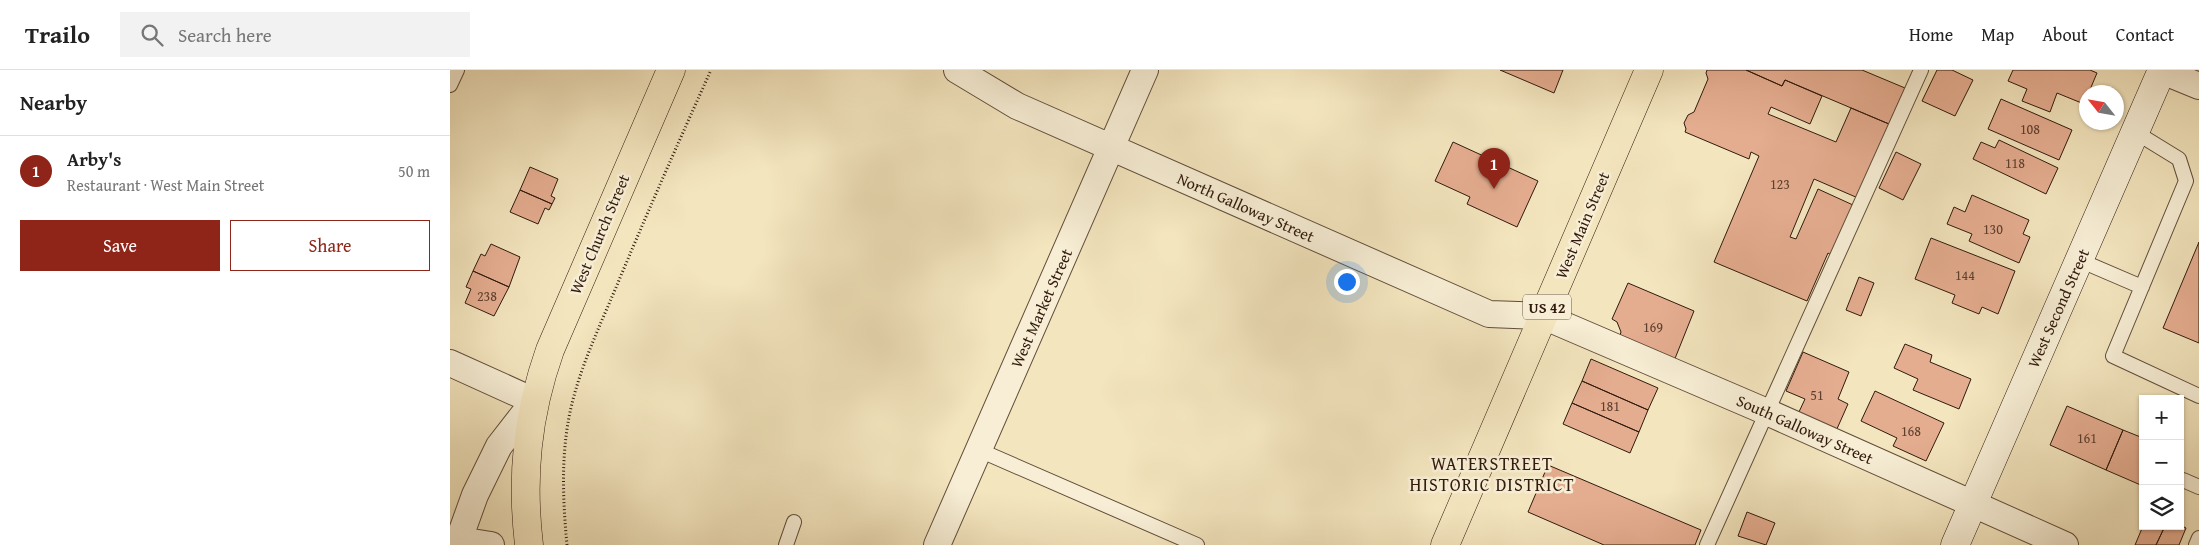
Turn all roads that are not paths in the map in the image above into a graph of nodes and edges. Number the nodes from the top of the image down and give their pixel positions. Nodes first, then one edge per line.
1 (456, 70) edge
2 (671, 70) edge
3 (957, 70) edge
4 (1145, 70) edge
5 (1649, 70) edge
6 (1921, 70) edge
7 (2161, 70) edge
8 (450, 85) edge
9 (2199, 86) edge
10 (2135, 132) junction
11 (1112, 148) junction
12 (2080, 260) junction
13 (2142, 287) junction
14 (1543, 316) junction
15 (450, 364) edge
16 (2199, 396) edge
17 (534, 401) junction
18 (1767, 412) junction
19 (979, 450) junction
20 (2184, 481) edge
21 (2199, 487) edge
22 (1973, 504) junction
23 (794, 522) dead end
24 (2199, 538) edge
25 (458, 543) edge
26 (491, 545) edge
27 (530, 545) edge
28 (786, 545) edge
29 (937, 545) edge
30 (1197, 545) edge
31 (1445, 545) edge
32 (1707, 545) edge
33 (1955, 545) edge
34 (2065, 545) edge
35 (2196, 545) edge

1 - 8 lane
2 - 17 main road, West Church Street
3 - 11 street, North Galloway Street
4 - 11 street, West Market Street
5 - 14 main road, West Main Street / US 42
6 - 18 lane
7 - 9 street
7 - 10 main road, West Second Street
10 - 12 main road, West Second Street
10 - 13 lane
11 - 14 street, North Galloway Street
11 - 19 street, West Market Street
12 - 13 lane
12 - 22 main road, West Second Street
13 - 16 lane
14 - 18 street, South Galloway Street
14 - 31 main road, West Main Street / US 42
15 - 17 street
17 - 25 street, West Church Street
17 - 27 main road, West Church Street
18 - 22 street, South Galloway Street
18 - 32 lane
19 - 29 street, West Market Street
19 - 30 lane
20 - 21 lane
22 - 33 main road, West Second Street
22 - 34 street, South Galloway Street
23 - 28 lane
24 - 35 lane
25 - 26 street, West Church Street

